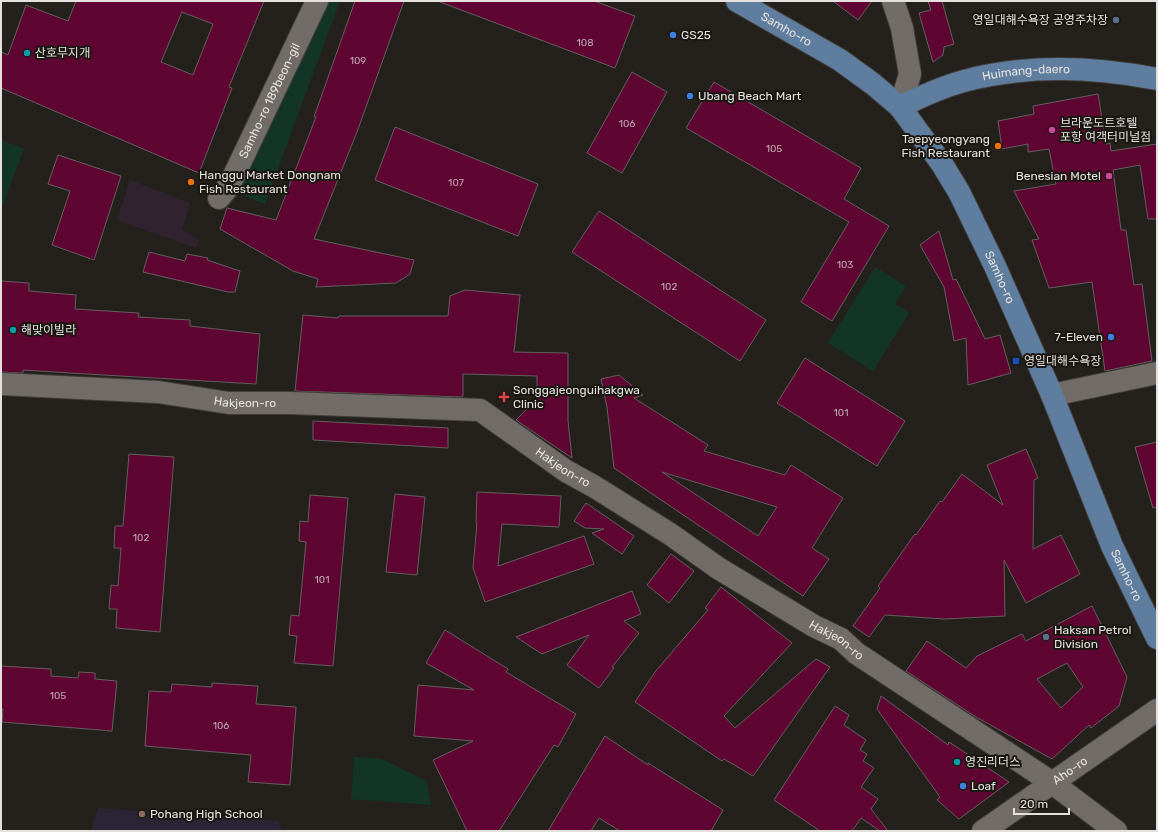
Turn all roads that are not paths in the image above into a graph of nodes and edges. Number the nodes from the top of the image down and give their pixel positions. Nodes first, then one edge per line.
1 (317, 1) edge
2 (737, 1) edge
3 (893, 1) edge
4 (1157, 79) edge
5 (900, 107) junction
6 (219, 198) dead end
7 (1157, 373) edge
8 (1, 384) edge
9 (1052, 396) junction
10 (1157, 638) edge
11 (1157, 710) edge
12 (1051, 782) junction
13 (983, 831) edge
14 (1116, 831) edge

1 - 6 street, Samho-ro 189beon-gil
2 - 5 main road, Samho-ro
3 - 5 street
4 - 5 main road, Huimang-daero
5 - 9 main road, Samho-ro
7 - 9 street
8 - 12 street, Hakjeon-ro
9 - 10 main road, Samho-ro
11 - 12 street, Aho-ro
12 - 13 street, Aho-ro
12 - 14 street, Hakjeon-ro

